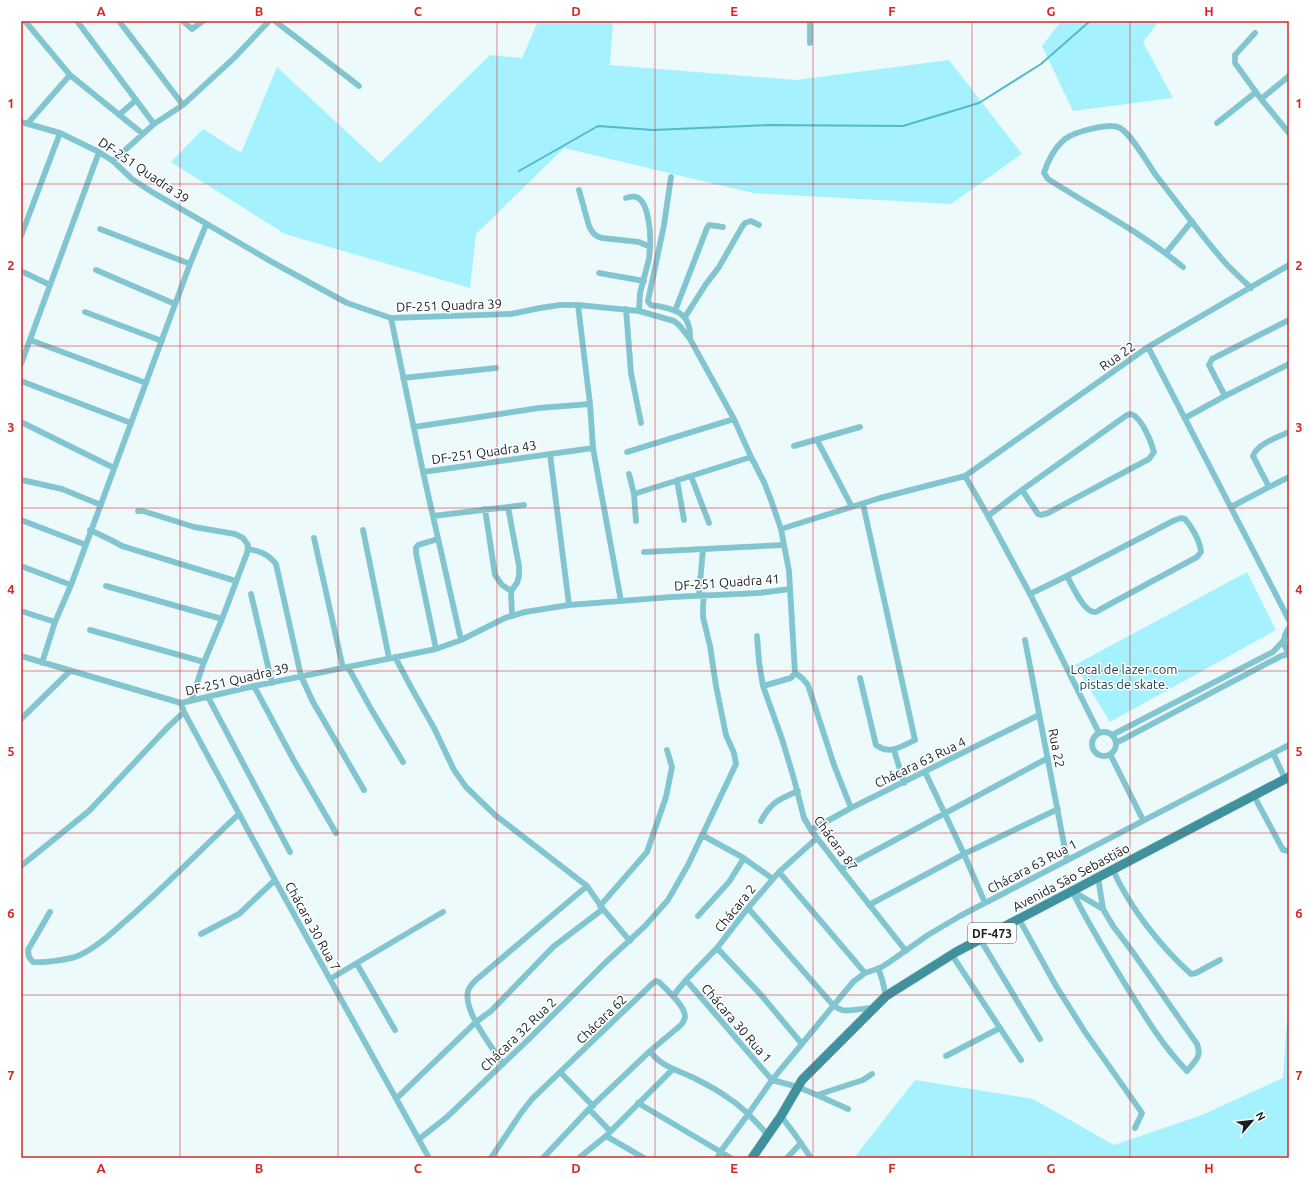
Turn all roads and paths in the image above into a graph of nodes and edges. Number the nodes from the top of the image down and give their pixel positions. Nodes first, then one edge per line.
1 (25, 21) edge
2 (77, 21) edge
3 (119, 21) edge
4 (183, 21) edge
5 (203, 21) edge
6 (269, 21) edge
7 (275, 21) edge
8 (810, 21) edge
9 (1255, 33) dead end
10 (810, 43) dead end
11 (70, 75) junction
12 (1289, 76) edge
13 (359, 86) dead end
14 (1256, 92) junction
15 (1261, 99) junction
16 (136, 100) junction
17 (183, 105) junction
18 (119, 115) junction
19 (21, 122) edge
20 (28, 123) junction
21 (1217, 123) dead end
22 (154, 124) junction
23 (60, 133) junction
24 (1289, 133) edge
25 (143, 134) junction
26 (99, 152) junction
27 (113, 161) junction
28 (671, 177) dead end
29 (579, 190) dead end
30 (626, 198) dead end
31 (1192, 221) junction
32 (206, 225) junction
33 (759, 225) dead end
34 (723, 227) dead end
35 (100, 229) dead end
36 (21, 236) edge
37 (650, 247) junction
38 (1166, 252) junction
39 (190, 264) junction
40 (1289, 266) edge
41 (1183, 267) dead end
42 (96, 270) dead end
43 (21, 271) edge
44 (599, 273) dead end
45 (644, 281) junction
46 (50, 285) junction
47 (1251, 288) junction
48 (175, 304) junction
49 (578, 305) junction
50 (626, 309) junction
51 (675, 311) junction
52 (85, 312) dead end
53 (639, 312) junction
54 (685, 317) junction
55 (391, 318) junction
56 (1289, 320) edge
57 (690, 339) junction
58 (30, 340) junction
59 (162, 341) junction
60 (1148, 348) junction
61 (21, 364) edge
62 (1289, 364) edge
63 (496, 368) dead end
64 (403, 378) junction
65 (21, 381) edge
66 (146, 383) junction
67 (1225, 396) junction
68 (590, 404) junction
69 (1185, 418) junction
70 (734, 419) junction
71 (21, 422) edge
72 (131, 423) junction
73 (641, 423) dead end
74 (414, 427) junction
75 (860, 427) dead end
76 (1289, 432) edge
77 (817, 440) junction
78 (794, 446) dead end
79 (593, 448) junction
80 (628, 452) dead end
81 (550, 454) junction
82 (751, 457) junction
83 (114, 468) junction
84 (423, 472) junction
85 (629, 474) dead end
86 (691, 476) junction
87 (965, 476) junction
88 (1289, 477) edge
89 (22, 480) dead end
90 (677, 480) junction
91 (1268, 487) junction
92 (1022, 490) junction
93 (634, 494) junction
94 (863, 504) junction
95 (101, 505) junction
96 (524, 505) dead end
97 (508, 507) junction
98 (852, 507) junction
99 (1231, 507) junction
100 (485, 510) junction
101 (138, 511) dead end
102 (433, 516) junction
103 (988, 516) junction
104 (21, 520) edge
105 (684, 520) dead end
106 (636, 521) dead end
107 (709, 523) dead end
108 (781, 529) junction
109 (90, 530) junction
110 (363, 530) dead end
111 (314, 538) dead end
112 (438, 539) junction
113 (86, 545) junction
114 (784, 545) junction
115 (248, 549) junction
116 (703, 549) junction
117 (644, 552) dead end
118 (21, 566) edge
119 (1067, 576) junction
120 (236, 581) junction
121 (71, 585) junction
122 (106, 586) dead end
123 (790, 589) junction
124 (511, 591) junction
125 (251, 594) dead end
126 (1030, 594) junction
127 (702, 595) junction
128 (621, 601) junction
129 (569, 605) junction
130 (21, 611) edge
131 (512, 616) junction
132 (222, 619) junction
133 (1289, 620) edge
134 (55, 622) junction
135 (1289, 628) edge
136 (90, 630) dead end
137 (757, 636) dead end
138 (461, 640) junction
139 (1026, 640) dead end
140 (1284, 640) junction
141 (436, 649) junction
142 (1289, 653) edge
143 (21, 656) edge
144 (392, 657) junction
145 (204, 662) junction
146 (42, 663) junction
147 (346, 667) junction
148 (70, 671) junction
149 (795, 673) junction
150 (301, 676) junction
151 (860, 678) dead end
152 (272, 683) junction
153 (254, 686) junction
154 (763, 686) junction
155 (208, 697) junction
156 (191, 701) junction
157 (181, 703) junction
158 (184, 712) junction
159 (1039, 714) junction
160 (21, 719) edge
161 (1099, 733) junction
162 (1112, 735) junction
163 (1116, 743) junction
164 (1289, 745) edge
165 (666, 750) dead end
166 (894, 750) junction
167 (1273, 753) junction
168 (1110, 754) junction
169 (1048, 758) junction
170 (403, 762) dead end
171 (925, 772) junction
172 (1287, 778) edge
173 (904, 782) junction
174 (364, 790) dead end
175 (798, 791) junction
176 (1254, 796) junction
177 (851, 808) junction
178 (1058, 809) junction
179 (944, 813) junction
180 (239, 814) junction
181 (1143, 820) junction
182 (761, 821) dead end
183 (811, 830) junction
184 (336, 833) dead end
185 (702, 835) junction
186 (817, 838) junction
187 (1289, 851) edge
188 (290, 852) dead end
189 (964, 854) junction
190 (744, 858) junction
191 (1067, 860) junction
192 (21, 866) edge
193 (841, 869) junction
194 (1113, 870) junction
195 (779, 872) junction
196 (1098, 877) junction
197 (773, 879) junction
198 (275, 880) junction
199 (587, 886) junction
200 (1072, 891) junction
201 (985, 903) junction
202 (869, 905) junction
203 (602, 907) junction
204 (748, 908) junction
205 (1103, 909) junction
206 (50, 912) dead end
207 (443, 912) dead end
208 (698, 916) dead end
209 (1019, 919) junction
210 (201, 934) dead end
211 (980, 939) junction
212 (630, 941) junction
213 (717, 948) junction
214 (906, 951) junction
215 (952, 955) junction
216 (1220, 960) dead end
217 (356, 964) junction
218 (878, 968) junction
219 (865, 973) junction
220 (330, 980) junction
221 (686, 980) junction
222 (673, 996) junction
223 (886, 996) junction
224 (833, 1005) junction
225 (872, 1008) junction
226 (476, 1022) junction
227 (1000, 1028) junction
228 (395, 1030) dead end
229 (1040, 1039) dead end
230 (802, 1044) junction
231 (650, 1051) junction
232 (946, 1056) dead end
233 (1021, 1060) dead end
234 (503, 1064) junction
235 (672, 1069) junction
236 (561, 1073) junction
237 (872, 1074) dead end
238 (772, 1080) junction
239 (798, 1087) junction
240 (817, 1096) junction
241 (397, 1098) junction
242 (638, 1103) junction
243 (591, 1107) junction
244 (848, 1108) dead end
245 (749, 1113) junction
246 (781, 1116) junction
247 (1135, 1128) dead end
248 (610, 1131) junction
249 (768, 1135) junction
250 (606, 1136) junction
251 (419, 1139) junction
252 (801, 1144) junction
253 (721, 1151) junction
254 (429, 1158) edge
255 (491, 1158) edge
256 (543, 1158) edge
257 (579, 1158) edge
258 (644, 1158) edge
259 (717, 1158) edge
260 (731, 1158) edge
261 (754, 1158) edge
262 (787, 1158) edge
263 (811, 1158) edge

1 - 11 street
2 - 16 street
3 - 17 street
4 - 5 street
6 - 17 street
7 - 13 street
8 - 10 street
9 - 14 street
11 - 18 street
11 - 20 street
12 - 15 street
14 - 15 street
14 - 21 street
15 - 24 street
16 - 18 street
16 - 22 street
17 - 22 street
18 - 25 street
19 - 20 street, DF-251 Quadra 39
20 - 23 street, DF-251 Quadra 39
22 - 25 street
23 - 26 street, DF-251 Quadra 39
23 - 36 street
25 - 27 street
26 - 27 street, DF-251 Quadra 39
26 - 46 street
27 - 32 street, DF-251 Quadra 39
28 - 51 street
29 - 37 street
30 - 37 street
31 - 38 street
31 - 38 street
31 - 47 street
32 - 39 street
32 - 55 street, DF-251 Quadra 39
33 - 54 street
34 - 51 street
35 - 39 street
37 - 45 street
38 - 41 street
39 - 48 street
40 - 47 street, Rua 22
42 - 48 street
43 - 46 street
44 - 45 street
45 - 53 street
46 - 58 street
47 - 60 street, Rua 22
48 - 59 street
49 - 50 street, DF-251 Quadra 39
49 - 55 street, DF-251 Quadra 39
49 - 68 street
50 - 53 street, DF-251 Quadra 39
50 - 73 street
51 - 54 street
52 - 59 street
53 - 57 street, DF-251 Quadra 39
54 - 57 street
55 - 64 street, DF-251 Quadra 43
56 - 67 street
57 - 70 street, DF-251 Quadra 39
58 - 61 street
58 - 66 street
59 - 66 street
60 - 69 street
60 - 87 street, Rua 22
62 - 67 street
63 - 64 street
64 - 74 street, DF-251 Quadra 43
65 - 72 street
66 - 72 street
67 - 69 street
68 - 74 street
68 - 79 street
69 - 99 street
70 - 80 street
70 - 82 street, DF-251 Quadra 39
71 - 83 street
72 - 83 street
74 - 84 street, DF-251 Quadra 43
75 - 77 street
76 - 91 street
77 - 78 street
77 - 98 street
79 - 81 street, DF-251 Quadra 43
79 - 128 street
81 - 84 street, DF-251 Quadra 43
81 - 129 street
82 - 86 street
82 - 108 street, DF-251 Quadra 41
83 - 95 street
84 - 102 street
85 - 93 street
86 - 90 street
86 - 107 street
87 - 94 street, Rua 22
87 - 103 street
88 - 91 street
89 - 95 street
90 - 93 street
90 - 105 street
91 - 99 street
92 - 92 street
92 - 103 street
93 - 106 street
94 - 98 street, Rua 22
94 - 166 street
95 - 109 street
96 - 97 street
97 - 100 street
97 - 124 street
98 - 108 street, Rua 22
99 - 133 street
100 - 102 street
100 - 124 street
101 - 115 street
102 - 112 street
103 - 126 street
104 - 113 street
108 - 114 street, DF-251 Quadra 41
109 - 113 street
109 - 120 street
110 - 144 street
111 - 147 street
112 - 138 street
112 - 141 street
113 - 121 street
114 - 116 street
114 - 123 street, DF-251 Quadra 41
115 - 120 street
115 - 150 street
116 - 117 street
116 - 127 street, Chácara 32 Rua 2
118 - 121 street
119 - 119 street
119 - 126 street
120 - 132 street
121 - 134 street
122 - 132 street
123 - 127 street, DF-251 Quadra 41
123 - 149 street
124 - 131 street
125 - 152 street
126 - 161 street
127 - 128 street, DF-251 Quadra 41
127 - 185 street, Chácara 32 Rua 2
128 - 129 street, DF-251 Quadra 41
129 - 131 street, DF-251 Quadra 41
130 - 134 street
131 - 138 street, DF-251 Quadra 41
132 - 145 street
134 - 146 street
135 - 140 street
136 - 145 street
137 - 154 street, Chácara 87
138 - 141 street, DF-251 Quadra 39
139 - 159 street, Rua 22
140 - 142 street
140 - 162 street
141 - 144 street, DF-251 Quadra 39
142 - 163 street
143 - 146 street, DF-251 Quadra 39
144 - 147 street, DF-251 Quadra 39
144 - 199 street
145 - 156 street
146 - 148 street, DF-251 Quadra 39
147 - 150 street, DF-251 Quadra 39
147 - 170 street
148 - 157 street, DF-251 Quadra 39
148 - 160 street
149 - 154 street
149 - 177 street
150 - 152 street, DF-251 Quadra 39
150 - 174 street
151 - 166 street
152 - 153 street, DF-251 Quadra 39
153 - 155 street, DF-251 Quadra 39
153 - 184 street
154 - 175 street, Chácara 87
155 - 156 street, DF-251 Quadra 39
155 - 188 street
156 - 157 street, DF-251 Quadra 39
157 - 158 street, Chácara 30 Rua 7
158 - 180 street, Chácara 30 Rua 7
158 - 192 street
159 - 169 street, Rua 22
159 - 171 street, Chácara 63 Rua 4
161 - 162 street
161 - 168 street
162 - 163 street
163 - 168 street
164 - 167 street, Chácara 63 Rua 1
165 - 203 street
166 - 173 street
167 - 172 street
167 - 181 street, Chácara 63 Rua 1
168 - 181 street
169 - 178 street, Rua 22
169 - 179 street
171 - 173 street, Chácara 63 Rua 4
171 - 179 street, Chácara 63 Rua 1
172 - 176 main road, Avenida São Sebastião / DF-473
173 - 177 street, Chácara 63 Rua 4
175 - 182 street
175 - 183 street, Chácara 87
176 - 187 street
176 - 194 main road, Avenida São Sebastião / DF-473
177 - 183 street, Chácara 63 Rua 4
178 - 189 street
178 - 191 street, Rua 22
179 - 189 street, Chácara 63 Rua 1
179 - 193 street
180 - 198 street, Chácara 30 Rua 7
180 - 206 street
181 - 191 street, Chácara 63 Rua 1
183 - 186 street, Chácara 87
185 - 190 street
185 - 212 street, Chácara 32 Rua 2
186 - 193 street, Chácara 87
186 - 195 street, Chácara 2
189 - 201 street, Chácara 63 Rua 1
189 - 202 street
190 - 197 street
190 - 208 street
191 - 201 street, Chácara 63 Rua 1
193 - 202 street, Chácara 87
194 - 196 main road, Avenida São Sebastião / DF-473
194 - 216 street
195 - 197 street, Chácara 2
195 - 219 street
196 - 200 main road, Avenida São Sebastião / DF-473
196 - 205 street
197 - 204 street, Chácara 2
198 - 210 street
198 - 220 street, Chácara 30 Rua 7
199 - 203 street
199 - 226 street
200 - 205 street
200 - 205 street
200 - 209 main road, Avenida São Sebastião / DF-473
201 - 214 street
202 - 214 street, Chácara 87
203 - 212 street
203 - 226 street
204 - 213 street, Chácara 2
204 - 224 street
207 - 217 street
209 - 211 main road, Avenida São Sebastião / DF-473
209 - 247 street
211 - 215 main road, Avenida São Sebastião / DF-473
211 - 229 street
212 - 234 street, Chácara 32 Rua 2
213 - 221 street, Chácara 2
213 - 230 street
214 - 218 street
215 - 223 main road, Avenida São Sebastião / DF-473
215 - 227 street
217 - 220 street
217 - 228 street
218 - 219 street
218 - 223 street
219 - 224 street
220 - 241 street, Chácara 30 Rua 7
221 - 222 street, Chácara 2
221 - 238 street, Chácara 30 Rua 1
222 - 231 street
222 - 236 street, Chácara 62
223 - 225 main road, Avenida São Sebastião / DF-473
224 - 225 street
224 - 230 street
225 - 239 main road, Avenida São Sebastião / DF-473
226 - 234 street
226 - 241 street
227 - 232 street
227 - 233 street
230 - 238 street
231 - 235 street
231 - 243 street
234 - 251 street, Chácara 32 Rua 2
235 - 242 street
235 - 245 street
236 - 243 street
236 - 255 street, Chácara 62
237 - 240 street
238 - 239 street
238 - 245 street
239 - 240 street
239 - 246 main road, Avenida São Sebastião / DF-473
240 - 244 street
241 - 251 street, Chácara 30 Rua 7
242 - 248 street
242 - 253 street
243 - 248 street
243 - 256 street
245 - 249 street
245 - 253 street
246 - 249 main road, Avenida São Sebastião / DF-473
246 - 252 street
248 - 250 street
249 - 261 main road, Avenida São Sebastião / DF-473
250 - 257 street
250 - 258 street
251 - 254 street, Chácara 30 Rua 7
252 - 262 street
252 - 263 street
253 - 259 street
253 - 260 street

